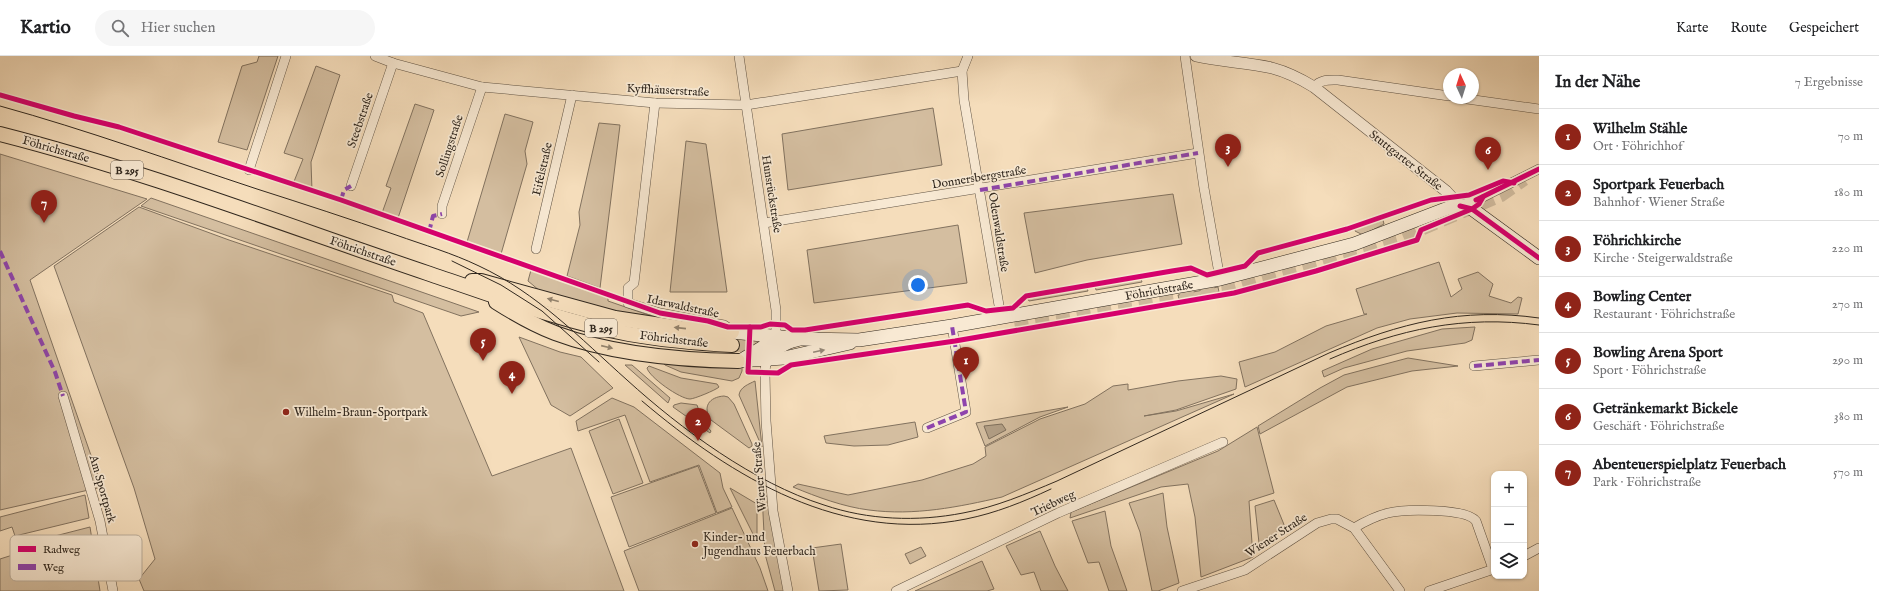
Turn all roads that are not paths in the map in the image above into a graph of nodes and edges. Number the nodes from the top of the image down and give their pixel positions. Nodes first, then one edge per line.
1 (286, 56) edge
2 (375, 56) edge
3 (739, 56) edge
4 (968, 56) edge
5 (1185, 56) edge
6 (1196, 56) edge
7 (393, 63) junction
8 (962, 71) junction
9 (482, 86) junction
10 (1314, 87) junction
11 (572, 95) junction
12 (1443, 95) edge
13 (1479, 101) edge
14 (656, 103) junction
15 (746, 105) junction
16 (1539, 109) edge
17 (0, 134) edge
18 (1198, 153) junction
19 (1539, 169) edge
20 (249, 170) dead end
21 (351, 186) dead end
22 (980, 190) junction
23 (1460, 206) junction
24 (442, 214) dead end
25 (764, 223) junction
26 (536, 248) dead end
27 (1539, 258) edge
28 (1220, 279) junction
29 (451, 281) junction
30 (475, 289) junction
31 (1001, 317) junction
32 (952, 326) junction
33 (750, 334) junction
34 (732, 338) junction
35 (780, 340) junction
36 (859, 340) junction
37 (763, 347) junction
38 (801, 355) junction
39 (766, 360) junction
40 (1539, 360) edge
41 (738, 361) junction
42 (1474, 366) dead end
43 (63, 396) dead end
44 (927, 428) dead end
45 (1223, 442) dead end
46 (1354, 528) junction
47 (103, 535) edge
48 (1539, 548) edge
49 (1527, 554) edge
50 (1491, 563) edge
51 (1491, 570) edge
52 (111, 581) edge
53 (113, 591) edge
54 (788, 591) edge
55 (896, 591) edge
56 (1182, 591) edge
57 (1400, 591) edge
58 (1429, 591) edge

1 - 20 street
2 - 7 street, Kyffhäuserstraße
3 - 15 street, Hunsrückstraße
4 - 8 street, Odenwaldstraße
5 - 18 street
6 - 10 street, Stuttgarter Straße
7 - 9 street, Kyffhäuserstraße
7 - 21 street, Steebstraße
8 - 15 street, Kyffhäuserstraße
8 - 22 street, Odenwaldstraße
9 - 11 street, Kyffhäuserstraße
9 - 24 street, Sollingstraße
10 - 12 street
10 - 23 street, Stuttgarter Straße
11 - 14 street, Kyffhäuserstraße
11 - 26 street, Eifelstraße
13 - 16 street
14 - 15 street, Kyffhäuserstraße
14 - 34 street, Idarwaldstraße
15 - 25 street, Hunsrückstraße
17 - 29 main road, Föhrichstraße / B 295
18 - 22 street, Donnersbergstraße
18 - 28 street
19 - 23 street, Föhrichstraße
22 - 25 street, Donnersbergstraße
22 - 31 street, Odenwaldstraße
23 - 27 main road, Stuttgarter Straße
23 - 28 main road, Föhrichstraße
25 - 35 street, Hunsrückstraße
28 - 31 main road, Föhrichstraße
29 - 30 main road, Föhrichstraße / B 295
34 -> 29 main road
30 - 34 main road, Föhrichstraße / B 295
30 -> 41 main road
31 - 32 main road, Föhrichstraße
32 - 36 main road, Föhrichstraße
32 - 44 street
33 - 34 main road, Föhrichstraße
33 - 35 main road, Föhrichstraße
33 - 37 main road
35 - 36 main road, Föhrichstraße
35 - 37 main road
35 - 38 main road
35 - 39 main road
38 -> 36 main road, Föhrichstraße
37 - 39 main road
37 - 41 main road
38 - 39 main road, Föhrichstraße
39 - 41 main road, Föhrichstraße
39 - 54 street, Wiener Straße
40 - 42 street
43 - 47 street, Am Sportpark
45 - 55 street, Triebweg
46 - 50 street
46 - 56 street, Wiener Straße
46 - 57 street
48 - 49 street
51 - 58 street
52 - 53 street, Am Sportpark

